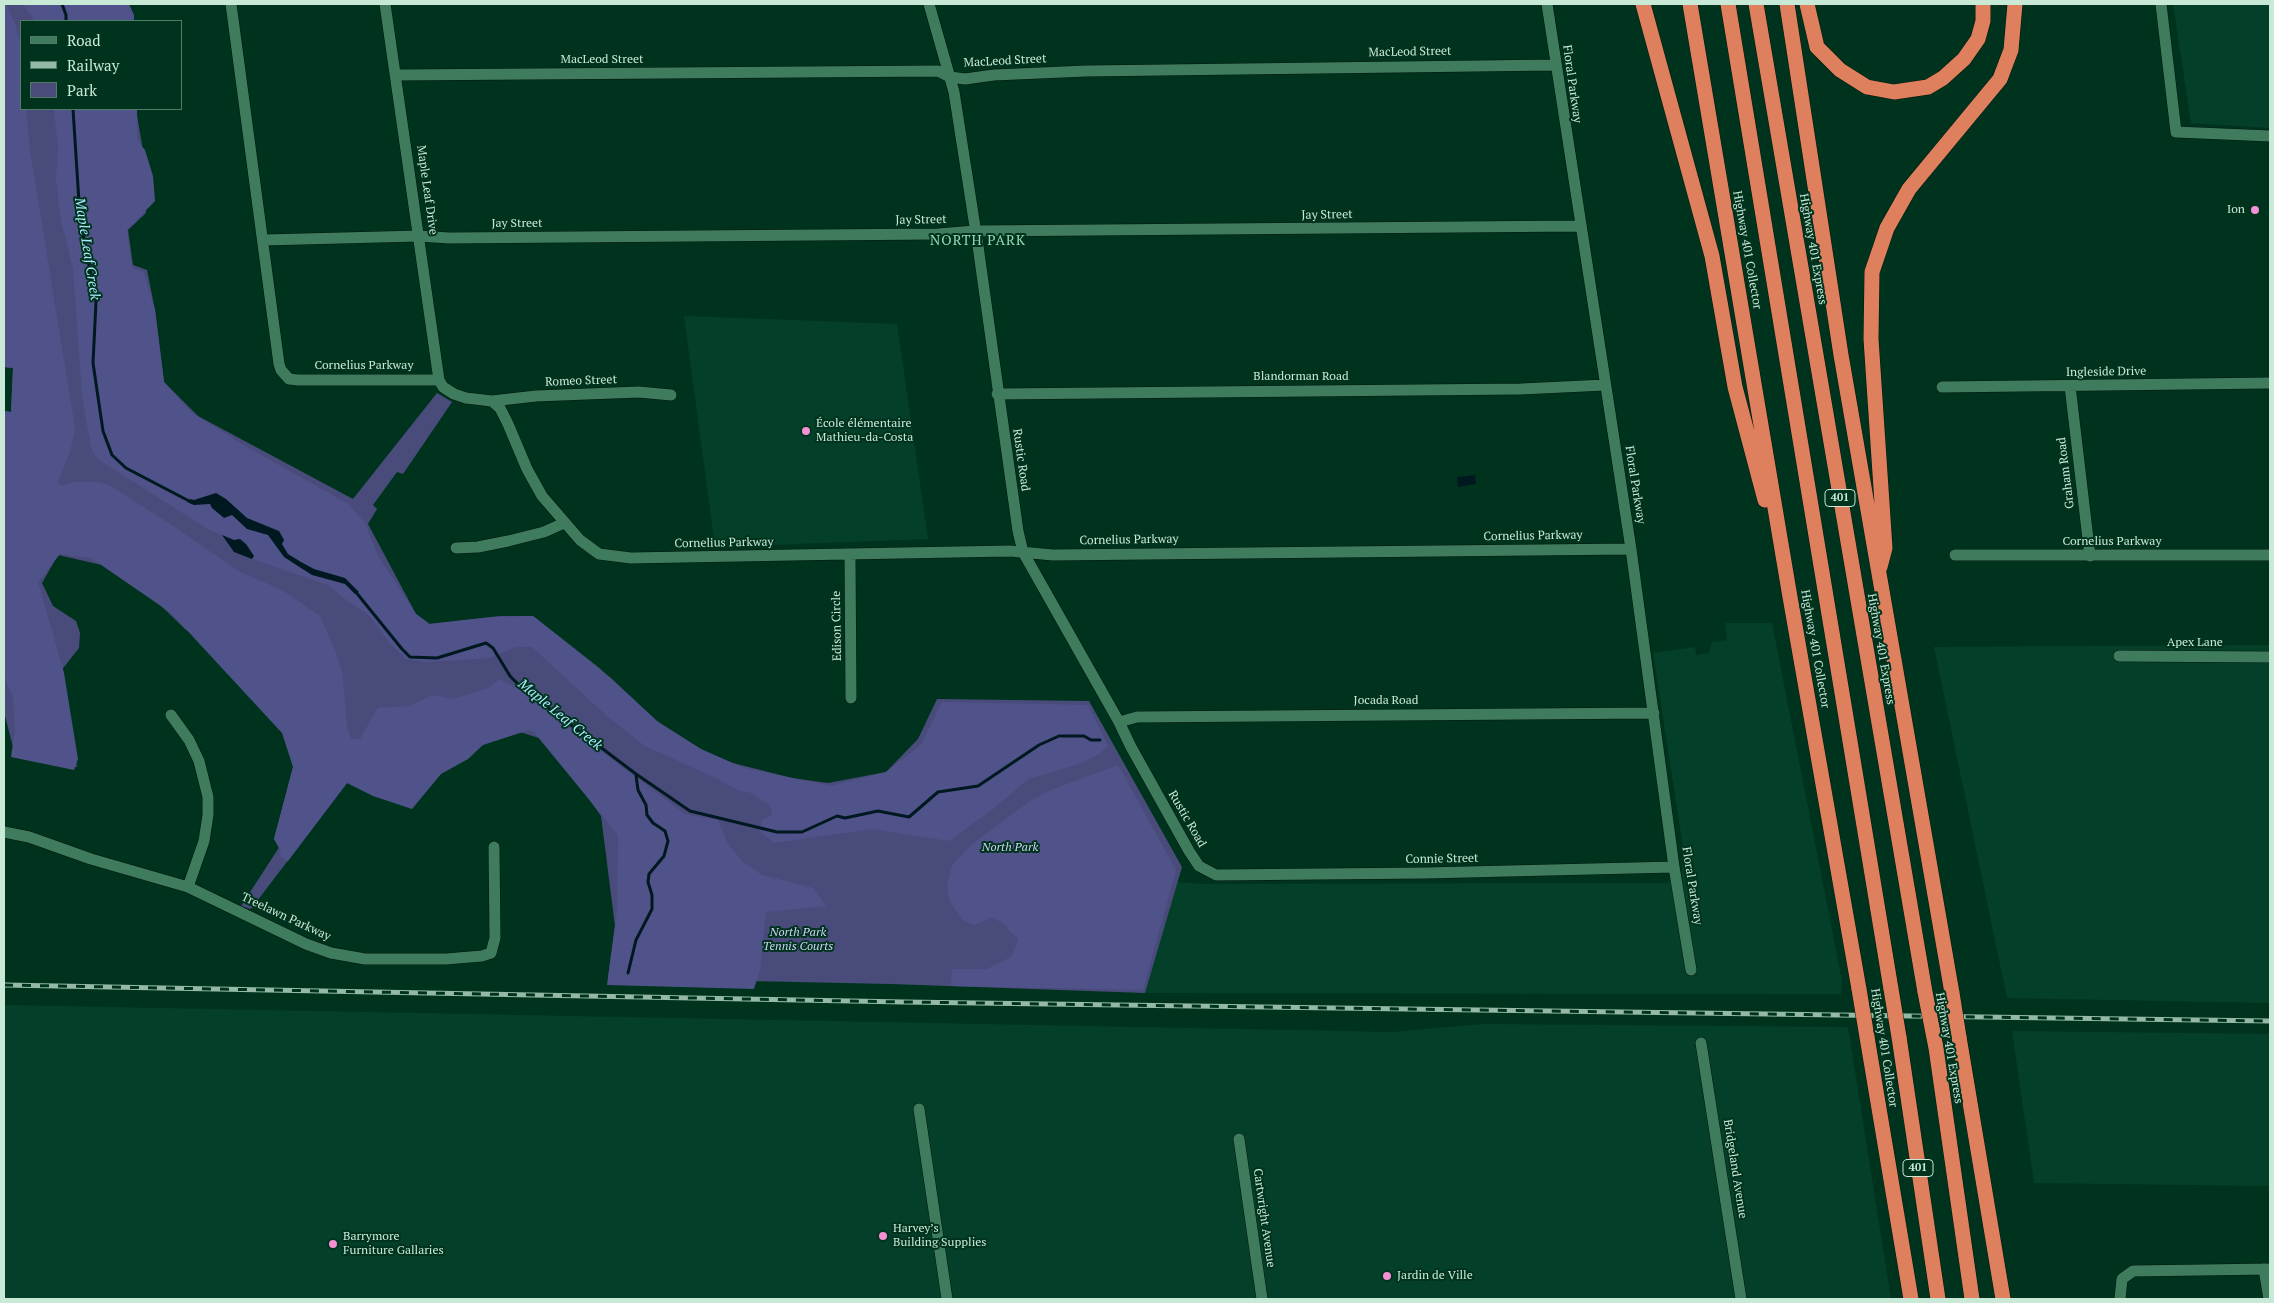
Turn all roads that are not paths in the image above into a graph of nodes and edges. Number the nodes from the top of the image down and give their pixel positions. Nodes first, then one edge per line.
1 (231, 4) edge
2 (385, 4) edge
3 (928, 4) edge
4 (1547, 4) edge
5 (1643, 4) edge
6 (1684, 4) edge
7 (1690, 4) edge
8 (1728, 4) edge
9 (1756, 4) edge
10 (1787, 4) edge
11 (1807, 4) edge
12 (1983, 4) edge
13 (2015, 4) edge
14 (2161, 4) edge
15 (1555, 64) junction
16 (397, 75) junction
17 (950, 77) junction
18 (1702, 78) junction
19 (2270, 136) edge
20 (1580, 226) junction
21 (975, 231) junction
22 (419, 236) junction
23 (264, 240) junction
24 (439, 380) junction
25 (2270, 382) edge
26 (1605, 385) junction
27 (2070, 386) junction
28 (1942, 387) dead end
29 (997, 394) junction
30 (671, 395) dead end
31 (492, 401) junction
32 (564, 523) junction
33 (456, 548) dead end
34 (1631, 549) junction
35 (1023, 552) junction
36 (850, 555) junction
37 (1955, 555) dead end
38 (2270, 555) edge
39 (2090, 556) junction
40 (1878, 573) junction
41 (1790, 597) junction
42 (2119, 656) dead end
43 (2270, 657) edge
44 (851, 698) dead end
45 (1654, 713) junction
46 (171, 715) dead end
47 (1119, 722) junction
48 (4, 832) edge
49 (494, 847) dead end
50 (1674, 867) junction
51 (1211, 874) joint
52 (188, 887) junction
53 (1691, 970) dead end
54 (1701, 1043) dead end
55 (919, 1109) dead end
56 (1239, 1139) dead end
57 (2267, 1269) edge
58 (2120, 1296) edge
59 (947, 1299) edge
60 (1262, 1299) edge
61 (1741, 1299) edge
62 (1911, 1299) edge
63 (1938, 1299) edge
64 (1972, 1299) edge
65 (2002, 1299) edge
66 (2269, 1299) edge

1 - 23 street, Cornelius Parkway
2 - 16 street, Maple Leaf Drive
3 - 17 street, Rustic Road
4 - 15 street, Floral Parkway
5 - 41 highway
6 - 18 highway
7 - 18 highway, Highway 401 Collector / 401
8 - 63 highway, 401, bridge
9 - 64 highway, Highway 401 Express / 401, bridge
10 - 40 highway, 401
11 - 12 highway
13 - 40 highway
14 - 19 street
15 - 17 street, MacLeod Street
15 - 20 street, Floral Parkway
16 - 17 street, MacLeod Street
16 - 22 street, Maple Leaf Drive
17 - 21 street, Rustic Road
18 - 41 highway, Highway 401 Collector / 401
20 - 21 street, Jay Street
20 - 26 street, Floral Parkway
21 - 22 street, Jay Street
21 - 29 street, Rustic Road
22 - 23 street, Jay Street
22 - 24 street, Maple Leaf Drive
23 - 24 street, Cornelius Parkway
24 - 31 street
25 - 27 street, Ingleside Drive
26 - 29 street, Blandorman Road
26 - 34 street, Floral Parkway
27 - 28 street, Ingleside Drive
27 - 39 street, Graham Road
29 - 35 street, Rustic Road
30 - 31 street, Romeo Street
31 - 32 street, Cornelius Parkway
32 - 33 street
32 - 36 street, Cornelius Parkway
34 - 35 street, Cornelius Parkway
34 - 45 street, Floral Parkway
35 - 36 street, Cornelius Parkway
35 - 47 street, Rustic Road
36 - 44 street, Edison Circle
37 - 39 street, Cornelius Parkway
38 - 39 street, Cornelius Parkway
40 - 65 highway, 401, bridge
41 - 62 highway, Highway 401 Collector / 401, bridge
42 - 43 street, Apex Lane
45 - 47 street, Jocada Road
45 - 50 street, Floral Parkway
46 - 52 street
47 - 51 street, Rustic Road
48 - 52 street, Treelawn Parkway
49 - 52 street, Treelawn Parkway
50 - 51 street, Connie Street
50 - 53 street, Floral Parkway
54 - 61 street, Bridgeland Avenue
55 - 59 street
56 - 60 street, Cartwright Avenue
57 - 58 street
57 - 66 street

